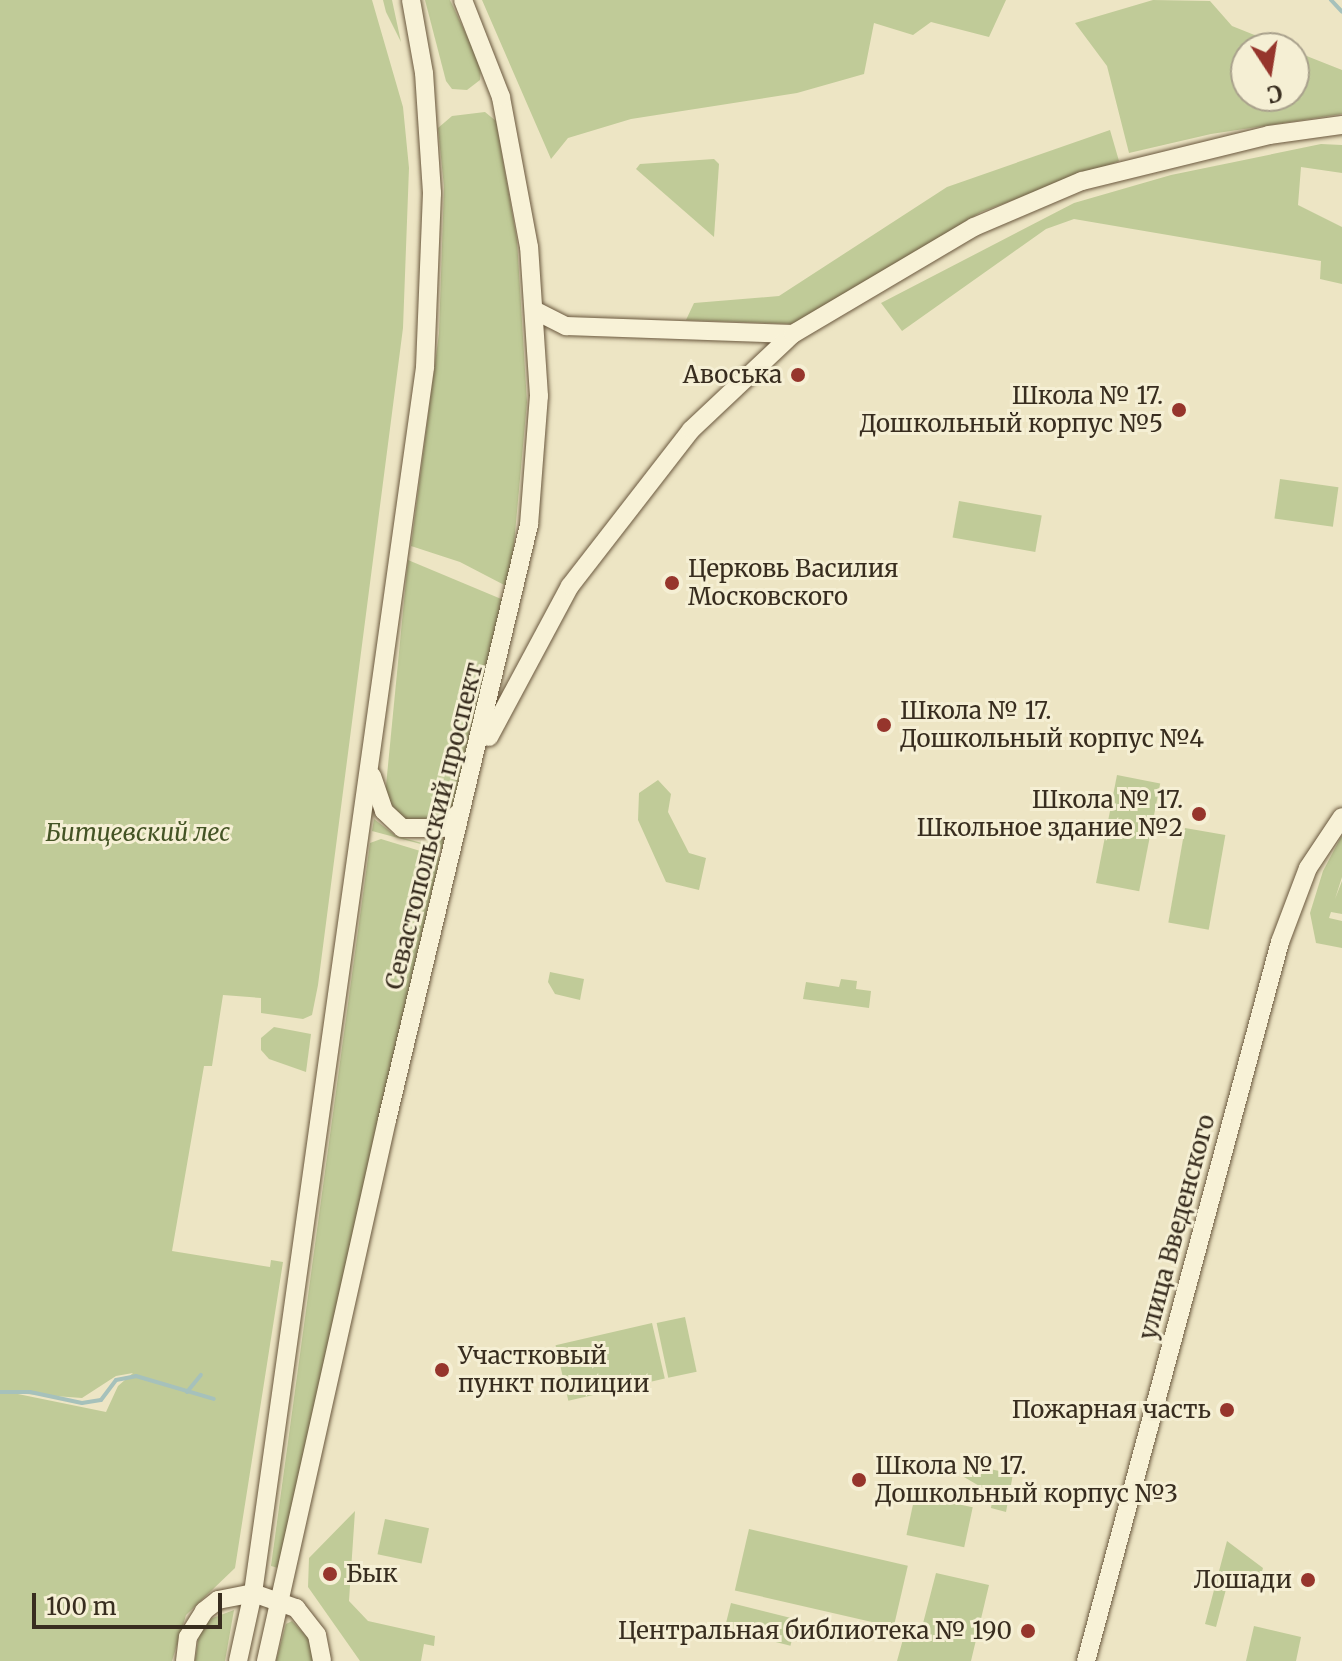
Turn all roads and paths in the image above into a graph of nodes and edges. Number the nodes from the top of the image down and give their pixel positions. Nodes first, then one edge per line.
1 (411, 0) edge
2 (463, 0) edge
3 (1342, 125) edge
4 (534, 310) junction
5 (793, 334) junction
6 (473, 764) junction
7 (370, 765) junction
8 (465, 805) junction
9 (1342, 817) edge
10 (253, 1593) junction
11 (281, 1599) junction
12 (317, 1635) junction
13 (185, 1661) edge
14 (238, 1661) edge
15 (266, 1661) edge
16 (322, 1661) edge
17 (331, 1661) edge
18 (1086, 1661) edge

1 - 7 main road
2 - 4 main road, Севастопольский проспект
3 - 5 main road
4 - 5 main road
4 - 6 main road, Севастопольский проспект
5 - 6 main road
6 - 8 main road, Севастопольский проспект
7 - 8 main road
7 - 10 main road
8 - 11 main road, Севастопольский проспект
9 - 18 main road, улица Введенского
10 - 11 main road
10 - 13 main road
10 - 14 main road
11 - 12 main road
11 - 15 main road, Севастопольский проспект
12 - 16 main road
12 - 17 main road

